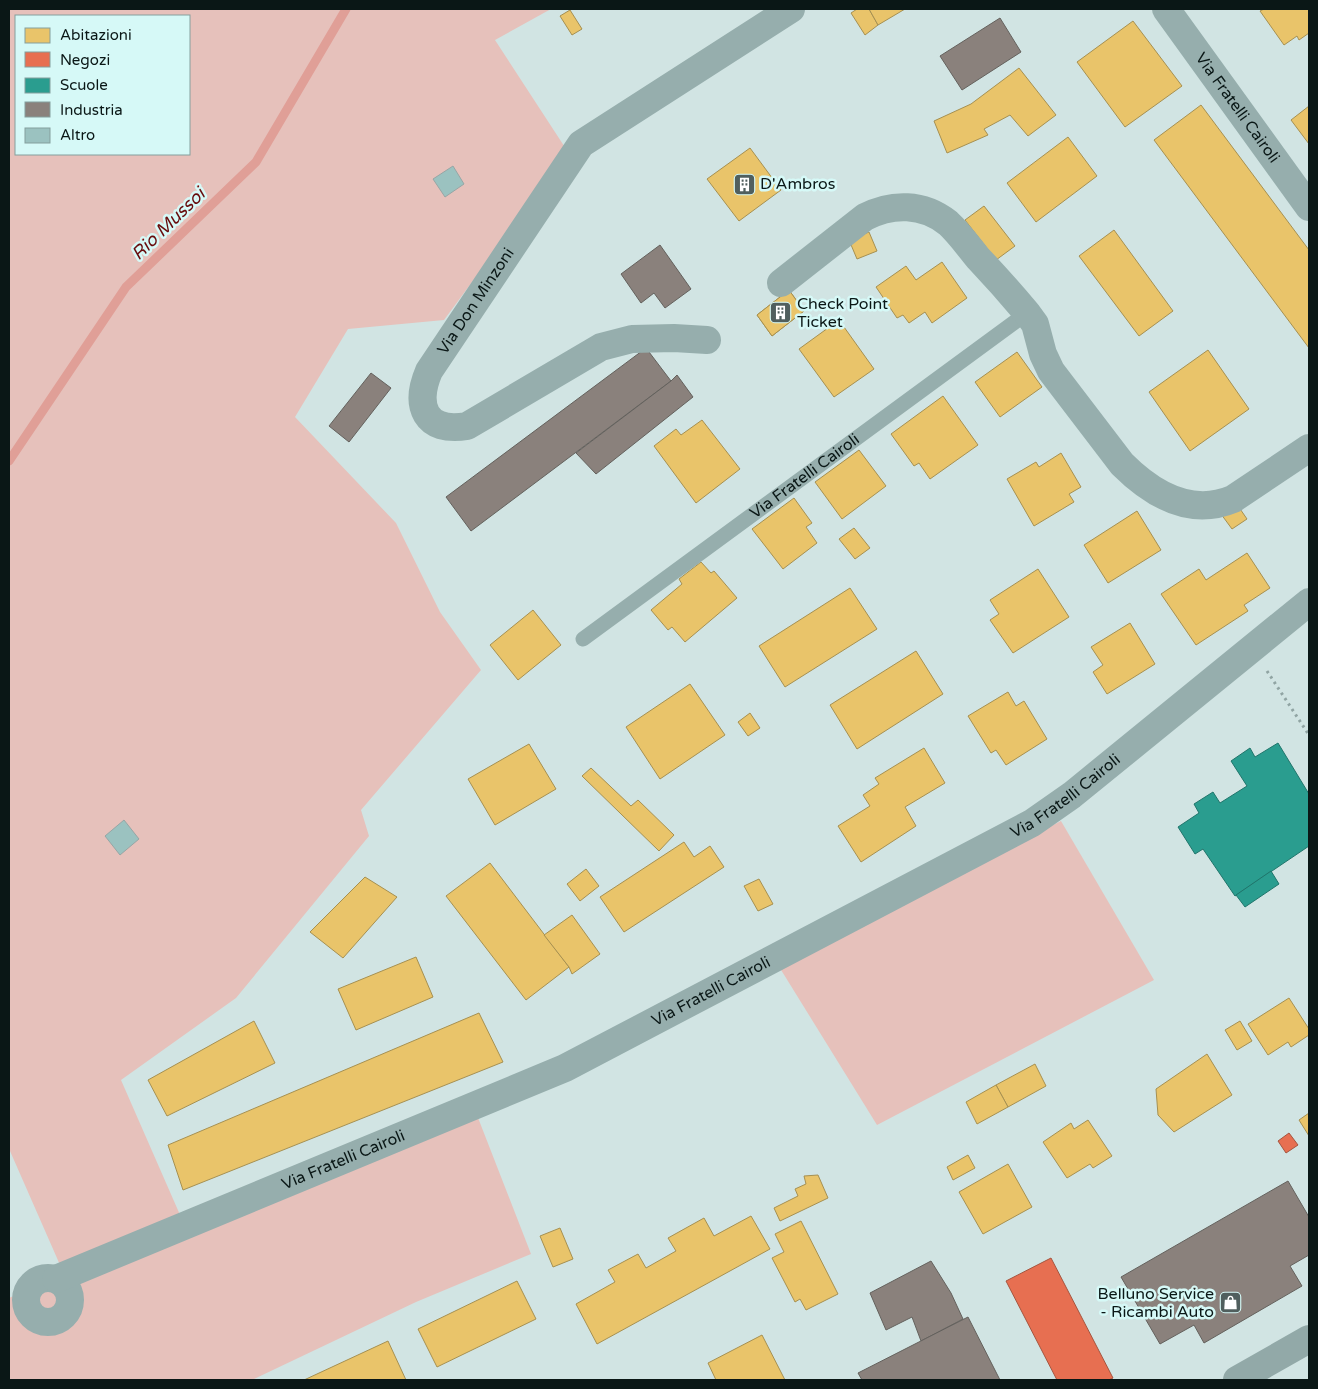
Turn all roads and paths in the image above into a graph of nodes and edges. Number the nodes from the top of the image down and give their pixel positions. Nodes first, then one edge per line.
1 (791, 9) edge
2 (1166, 9) edge
3 (1309, 207) edge
4 (781, 283) dead end
5 (1027, 313) junction
6 (708, 340) dead end
7 (1309, 448) edge
8 (1309, 602) edge
9 (583, 639) dead end
10 (1252, 648) junction
11 (1309, 735) edge
12 (56, 1279) dead end
13 (1309, 1339) edge
14 (1237, 1380) edge

1 - 6 street, Via Don Minzoni
2 - 3 street, Via Fratelli Cairoli
4 - 5 street
5 - 7 street
5 - 9 lane, Via Fratelli Cairoli
8 - 10 street, Via Fratelli Cairoli
10 - 11 path
10 - 12 street, Via Fratelli Cairoli
13 - 14 main road

